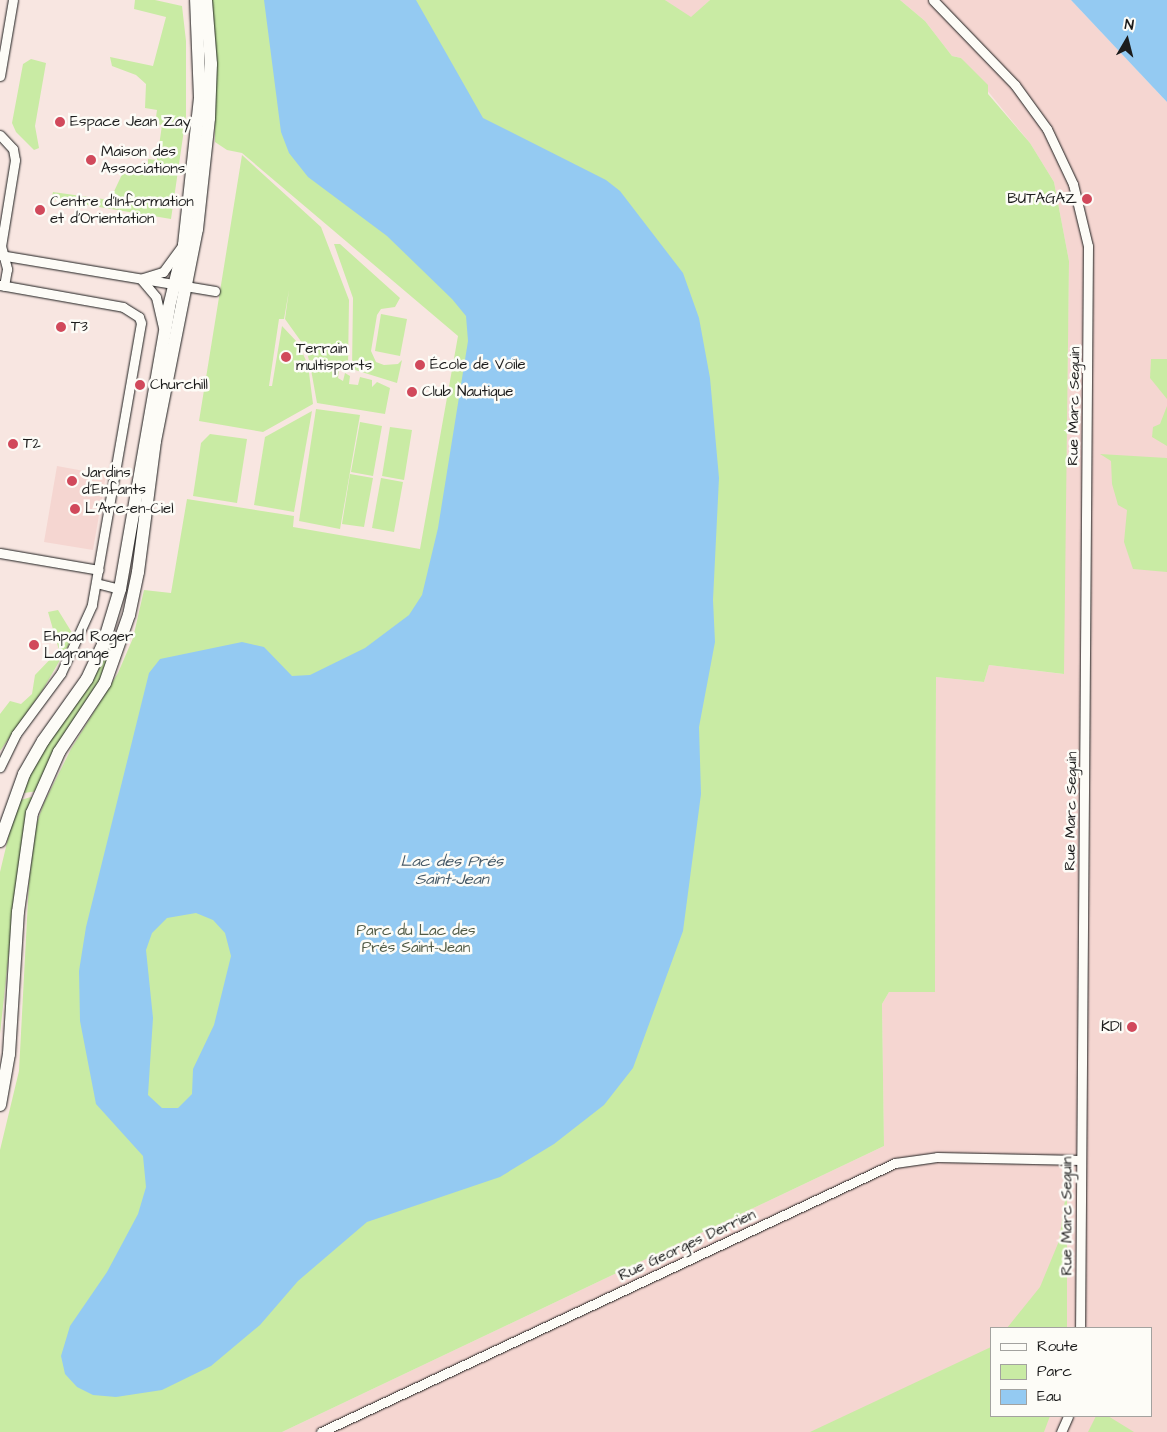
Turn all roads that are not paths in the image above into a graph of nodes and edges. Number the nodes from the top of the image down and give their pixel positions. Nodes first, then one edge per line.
1 (13, 0) edge
2 (196, 0) edge
3 (206, 0) edge
4 (932, 0) edge
5 (0, 76) edge
6 (0, 135) edge
7 (184, 245) junction
8 (2, 255) edge
9 (141, 279) junction
10 (174, 284) junction
11 (2, 286) edge
12 (188, 287) junction
13 (215, 291) dead end
14 (164, 332) junction
15 (0, 553) edge
16 (99, 570) junction
17 (96, 583) junction
18 (120, 589) junction
19 (0, 767) edge
20 (0, 841) edge
21 (0, 1062) edge
22 (6, 1074) junction
23 (2, 1092) edge
24 (0, 1105) edge
25 (1081, 1160) junction
26 (1080, 1327) edge
27 (1068, 1417) edge
28 (321, 1432) edge
29 (1061, 1432) edge

1 - 5 street
2 - 7 main road
3 - 12 main road
4 - 25 street, Rue Marc Seguin
6 - 8 street
7 - 9 street
7 - 10 main road
8 - 9 street
8 - 11 street
9 - 10 street
9 - 14 street
10 - 12 street
10 - 14 main road
11 - 16 street
12 - 13 street
12 - 22 main road
14 - 18 main road
15 - 16 street
16 - 17 street
17 - 18 street
17 - 19 street
18 - 20 main road
21 - 22 main road
22 - 23 main road
23 - 24 main road
25 - 26 street, Rue Marc Seguin
25 - 28 street, Rue Georges Derrien
27 - 29 street

